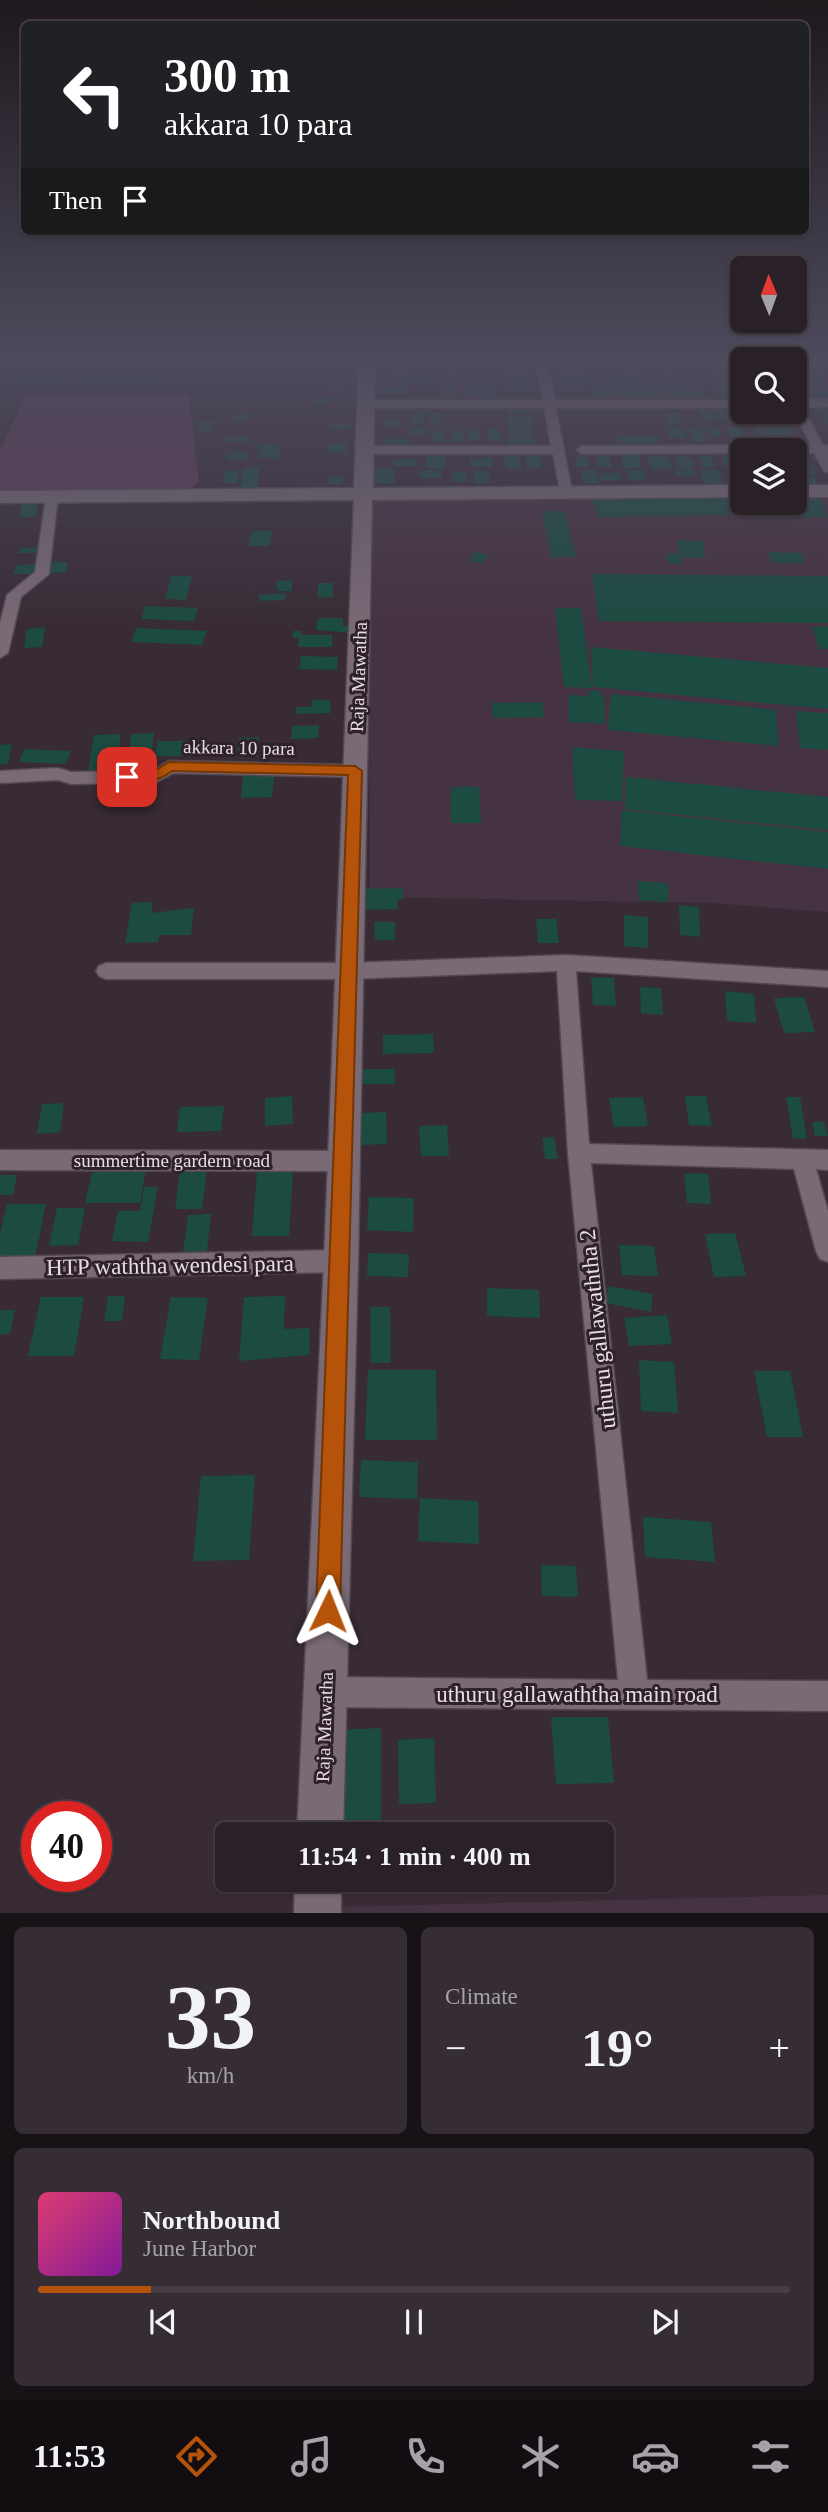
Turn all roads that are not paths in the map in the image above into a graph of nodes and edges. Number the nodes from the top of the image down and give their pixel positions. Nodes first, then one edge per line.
1 (757, 449) edge
2 (823, 449) edge
3 (365, 450) joint
4 (557, 450) joint
5 (582, 450) dead end
6 (828, 468) edge
7 (566, 491) junction
8 (730, 491) edge
9 (807, 491) edge
10 (828, 491) edge
11 (364, 493) junction
12 (0, 497) edge
13 (52, 497) junction
14 (0, 653) edge
15 (355, 771) junction
16 (0, 777) edge
17 (565, 963) junction
18 (106, 971) dead end
19 (349, 971) junction
20 (828, 979) edge
21 (579, 1153) junction
22 (802, 1159) junction
23 (0, 1160) edge
24 (828, 1160) edge
25 (344, 1161) junction
26 (828, 1251) edge
27 (341, 1261) junction
28 (0, 1268) edge
29 (325, 1692) junction
30 (634, 1694) junction
31 (828, 1696) edge
32 (320, 1822) edge
33 (318, 1892) edge
34 (317, 1913) edge

1 - 5 street
2 - 6 street
3 - 4 street
3 - 11 street, Raja Mawatha
4 - 7 street
7 - 8 street
7 - 11 street
9 - 10 street
11 - 13 street
11 - 15 street, Raja Mawatha
12 - 13 street
13 - 14 street
15 - 16 street, akkara 10 para
15 - 19 street, Raja Mawatha
17 - 19 street
17 - 20 street
17 - 21 street, uthuru gallawaththa 2
18 - 19 street
19 - 25 street, Raja Mawatha
21 - 22 street
21 - 30 street, uthuru gallawaththa 2
22 - 24 street
22 - 26 street
23 - 25 street, summertime gardern road
25 - 27 street, Raja Mawatha
27 - 28 street, HTP waththa wendesi para
27 - 29 street, Raja Mawatha
29 - 30 street, uthuru gallawaththa main road
29 - 32 street, Raja Mawatha
30 - 31 street, uthuru gallawaththa main road
33 - 34 street

